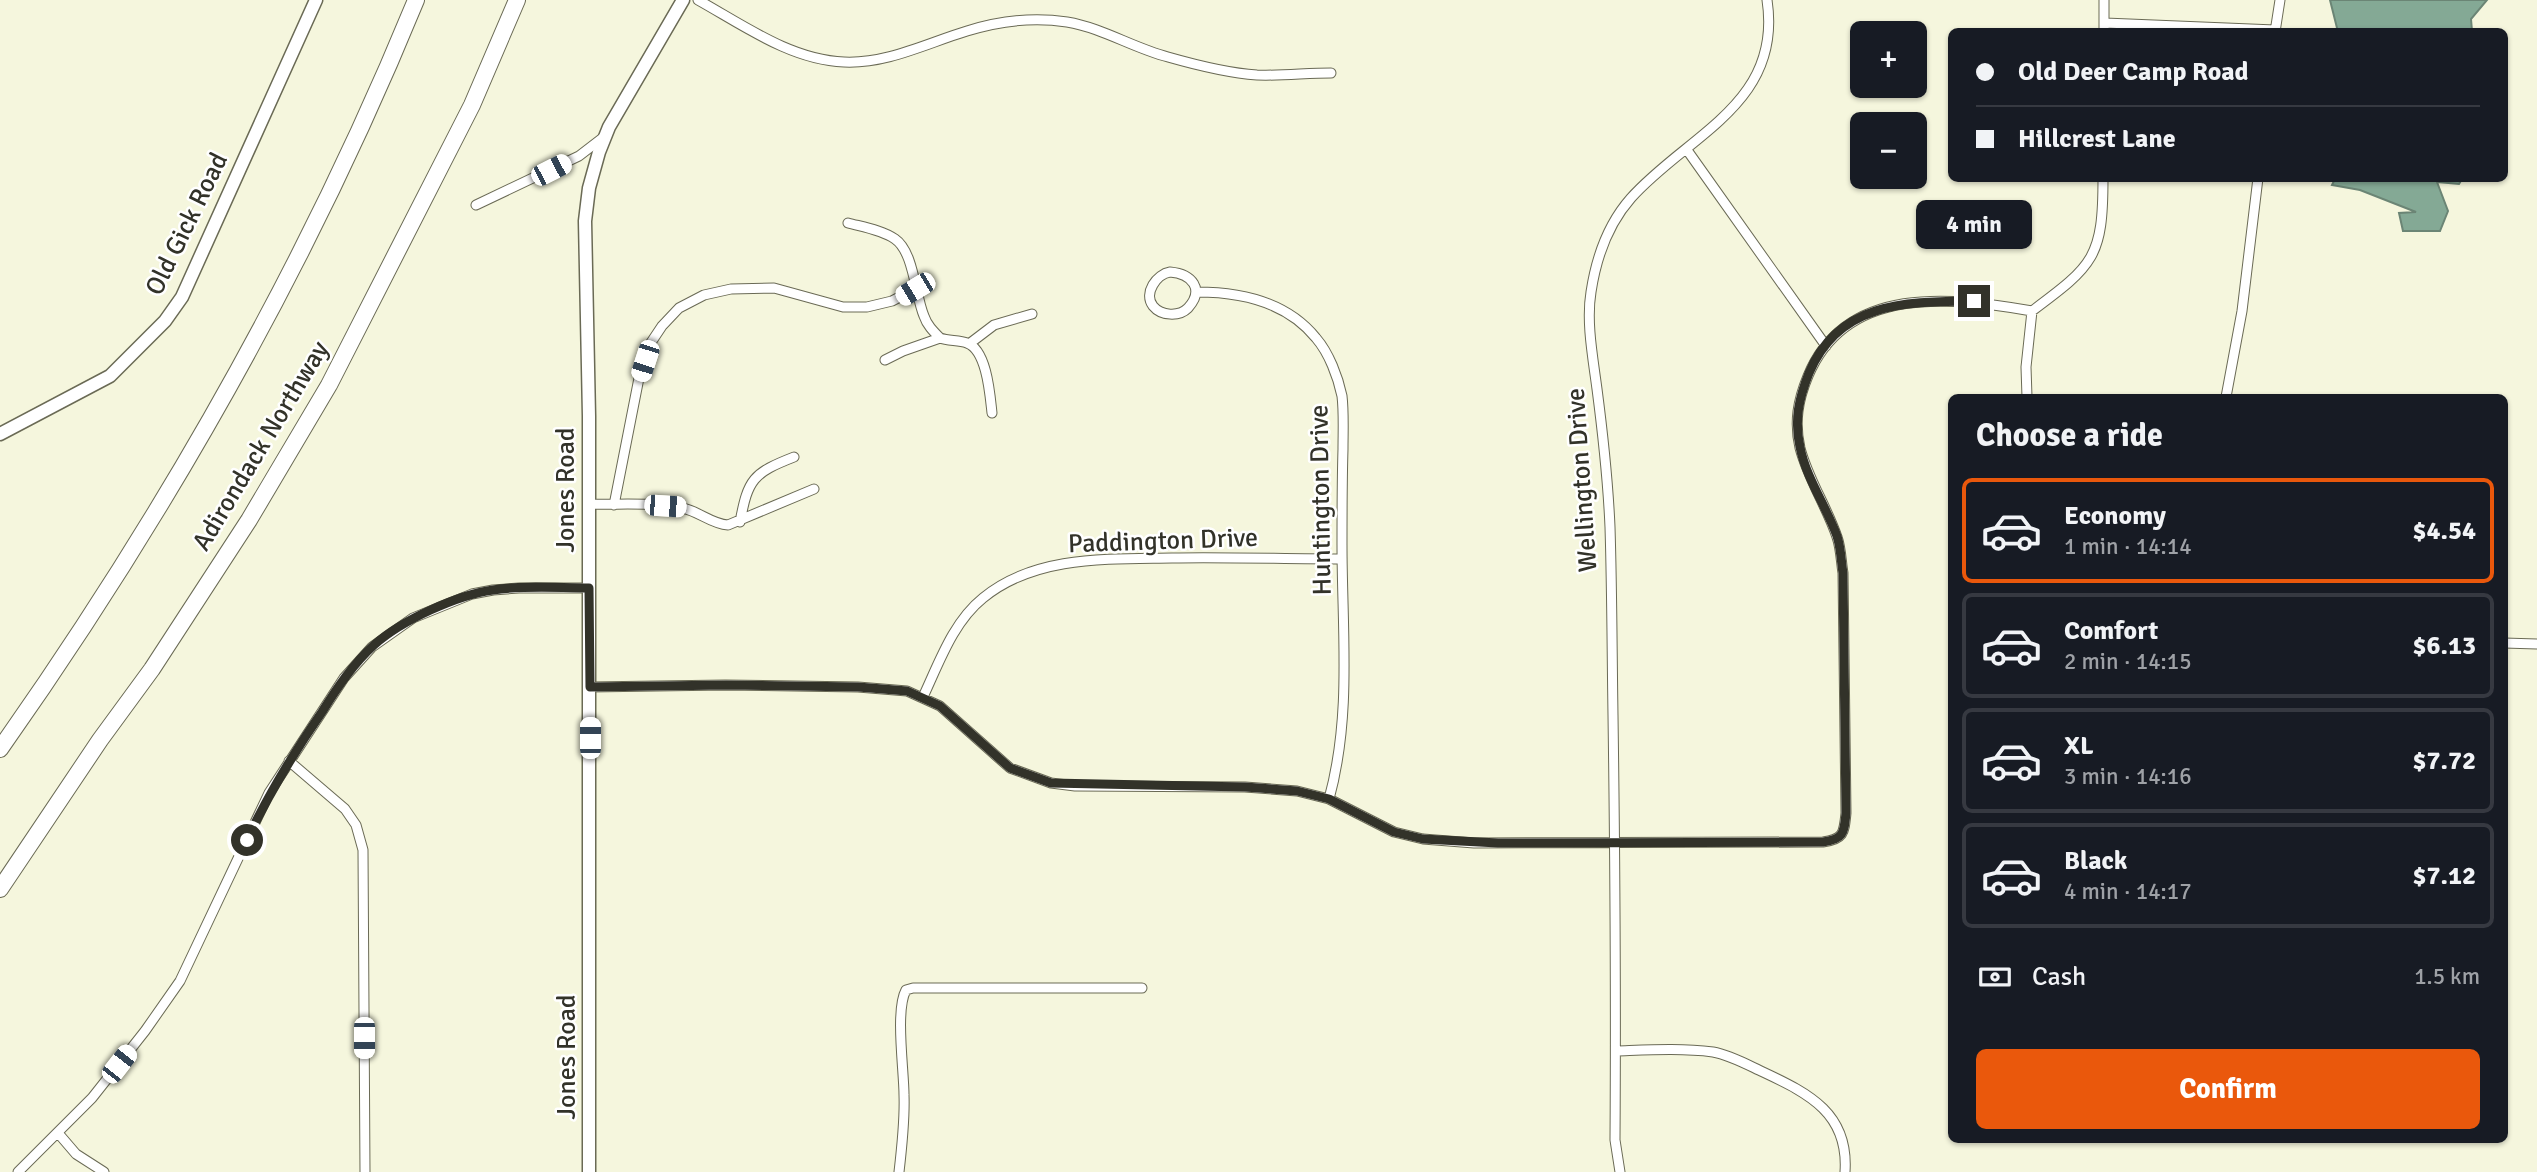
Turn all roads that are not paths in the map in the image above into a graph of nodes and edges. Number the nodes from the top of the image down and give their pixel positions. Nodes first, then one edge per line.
1 (316, 0) edge
2 (416, 0) edge
3 (517, 0) edge
4 (683, 0) edge
5 (698, 0) edge
6 (1767, 0) edge
7 (2104, 0) edge
8 (2280, 0) edge
9 (2104, 27) edge
10 (2147, 28) edge
11 (2275, 28) edge
12 (1331, 73) dead end
13 (606, 135) junction
14 (1687, 150) junction
15 (2103, 182) edge
16 (2258, 182) edge
17 (476, 205) dead end
18 (848, 223) dead end
19 (915, 289) junction
20 (1197, 292) junction
21 (2032, 310) junction
22 (1032, 314) dead end
23 (940, 338) junction
24 (969, 344) junction
25 (1826, 346) junction
26 (885, 360) dead end
27 (2027, 394) edge
28 (2228, 394) edge
29 (992, 413) dead end
30 (0, 434) edge
31 (794, 457) dead end
32 (814, 489) dead end
33 (589, 504) junction
34 (614, 505) junction
35 (740, 522) junction
36 (1342, 559) junction
37 (589, 588) junction
38 (2508, 643) edge
39 (2537, 644) edge
40 (590, 687) junction
41 (923, 697) junction
42 (0, 750) edge
43 (289, 761) junction
44 (1329, 799) junction
45 (1615, 843) junction
46 (0, 889) edge
47 (1143, 988) dead end
48 (1616, 1051) junction
49 (58, 1133) junction
50 (18, 1172) edge
51 (104, 1172) edge
52 (365, 1172) edge
53 (589, 1172) edge
54 (899, 1172) edge
55 (1619, 1172) edge
56 (1845, 1172) edge

1 - 30 street, Old Gick Road
2 - 42 highway, Adirondack Northway
3 - 46 highway, Adirondack Northway
4 - 13 street, Jones Road
5 - 12 street
6 - 14 street, Wellington Drive
7 - 9 street
8 - 11 street
9 - 10 street
13 - 17 street
13 - 33 street, Jones Road
14 - 25 street
14 - 45 street, Wellington Drive
15 - 21 street
16 - 28 street
18 - 19 street
19 - 23 street
19 - 34 street
20 - 20 street
20 - 36 street, Huntington Drive
21 - 25 street
21 - 27 street
22 - 24 street
23 - 24 street
23 - 26 street
24 - 29 street
25 - 45 street
31 - 35 street
32 - 35 street
33 - 34 street
33 - 37 street, Jones Road
34 - 35 street
36 - 41 street, Paddington Drive
36 - 44 street, Huntington Drive
37 - 40 street, Jones Road
37 - 43 street
38 - 39 street
40 - 41 street
40 - 53 street, Jones Road
41 - 44 street
43 - 49 street
43 - 52 street
44 - 45 street
45 - 48 street, Wellington Drive
47 - 54 street
48 - 55 street, Wellington Drive
48 - 56 street
49 - 50 street
49 - 51 street

